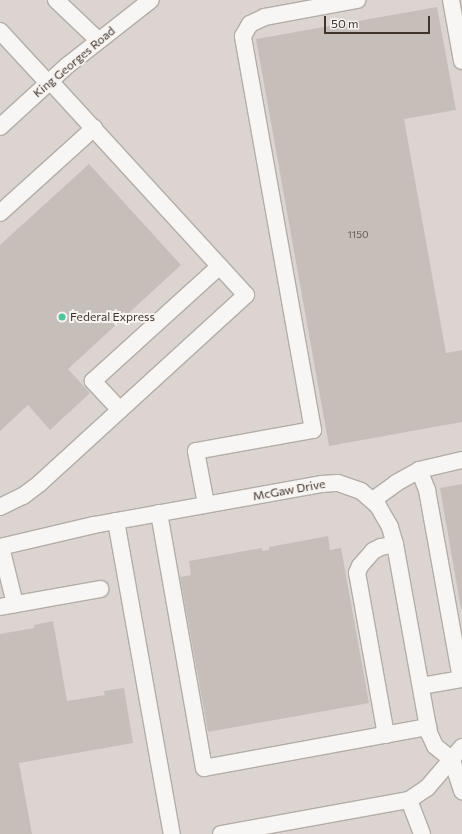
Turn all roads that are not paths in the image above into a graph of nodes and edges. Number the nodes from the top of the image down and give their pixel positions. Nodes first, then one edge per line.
1 (56, 0) edge
2 (151, 0) edge
3 (357, 0) edge
4 (451, 0) edge
5 (0, 31) edge
6 (98, 40) junction
7 (462, 61) edge
8 (49, 82) junction
9 (0, 127) edge
10 (94, 128) junction
11 (0, 213) edge
12 (220, 266) junction
13 (120, 410) junction
14 (462, 460) edge
15 (419, 470) junction
16 (373, 500) junction
17 (206, 504) junction
18 (0, 507) edge
19 (159, 513) junction
20 (116, 521) junction
21 (395, 544) junction
22 (1, 547) edge
23 (100, 589) dead end
24 (8, 606) edge
25 (461, 679) edge
26 (421, 686) junction
27 (428, 728) junction
28 (386, 735) junction
29 (462, 747) edge
30 (452, 760) junction
31 (462, 791) edge
32 (409, 800) junction
33 (172, 834) edge
34 (221, 834) edge
35 (422, 834) edge

1 - 6 street
2 - 6 street, King Georges Road
3 - 17 street
4 - 7 street
5 - 8 street
6 - 8 street, King Georges Road
8 - 9 street, King Georges Road
8 - 10 street
10 - 11 street
10 - 12 street
12 - 13 street
12 - 13 street
13 - 18 street
14 - 15 street
15 - 16 street
15 - 25 street
16 - 17 street, McGaw Drive
16 - 21 street, McGaw Drive
17 - 19 street, McGaw Drive
19 - 20 street, McGaw Drive
19 - 28 street
20 - 22 street, McGaw Drive
20 - 33 street
21 - 26 street, McGaw Drive
21 - 28 street
22 - 24 street
23 - 24 street
25 - 26 street
26 - 27 street, McGaw Drive
27 - 28 street
27 - 30 street, McGaw Drive
29 - 30 street
30 - 31 street
30 - 32 street
32 - 34 street
32 - 35 street

